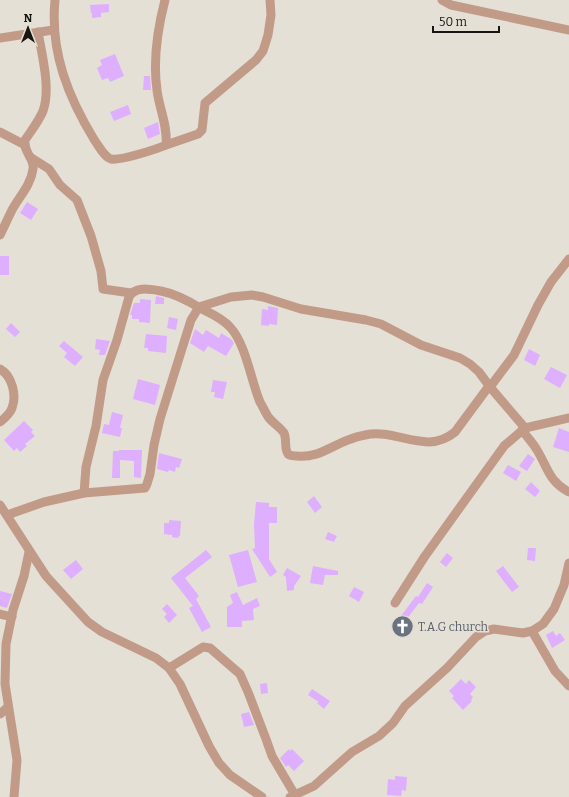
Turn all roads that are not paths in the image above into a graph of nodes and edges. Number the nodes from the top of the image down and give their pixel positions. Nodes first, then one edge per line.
1 (54, 0) edge
2 (165, 0) edge
3 (270, 0) edge
4 (442, 0) edge
5 (54, 30) junction
6 (569, 30) edge
7 (38, 32) junction
8 (0, 38) edge
9 (0, 132) edge
10 (24, 145) junction
11 (166, 145) junction
12 (30, 157) junction
13 (0, 235) edge
14 (569, 259) edge
15 (131, 293) junction
16 (199, 307) junction
17 (0, 369) edge
18 (490, 386) junction
19 (569, 418) edge
20 (0, 422) edge
21 (524, 429) junction
22 (569, 492) edge
23 (84, 494) junction
24 (0, 505) edge
25 (7, 515) junction
26 (29, 552) junction
27 (569, 564) edge
28 (395, 603) dead end
29 (0, 614) edge
30 (12, 617) junction
31 (532, 631) junction
32 (169, 668) junction
33 (569, 686) edge
34 (8, 707) junction
35 (0, 714) edge
36 (293, 796) edge
37 (14, 797) edge
38 (262, 797) edge

1 - 5 street
2 - 11 street
3 - 11 street
4 - 6 street
5 - 7 street
5 - 11 street
7 - 8 street
7 - 10 street
9 - 10 street
10 - 12 street
12 - 13 street
12 - 15 street
14 - 18 street
15 - 16 street
15 - 23 street
16 - 18 street
16 - 18 street
16 - 23 street
17 - 20 street
18 - 21 street
19 - 21 street
21 - 22 street
21 - 28 street
23 - 25 street
24 - 25 street
25 - 26 street
26 - 30 street
26 - 32 street
27 - 31 street
29 - 30 street
30 - 34 street
31 - 33 street
31 - 36 street
32 - 36 street
32 - 38 street
34 - 35 street
34 - 37 street

